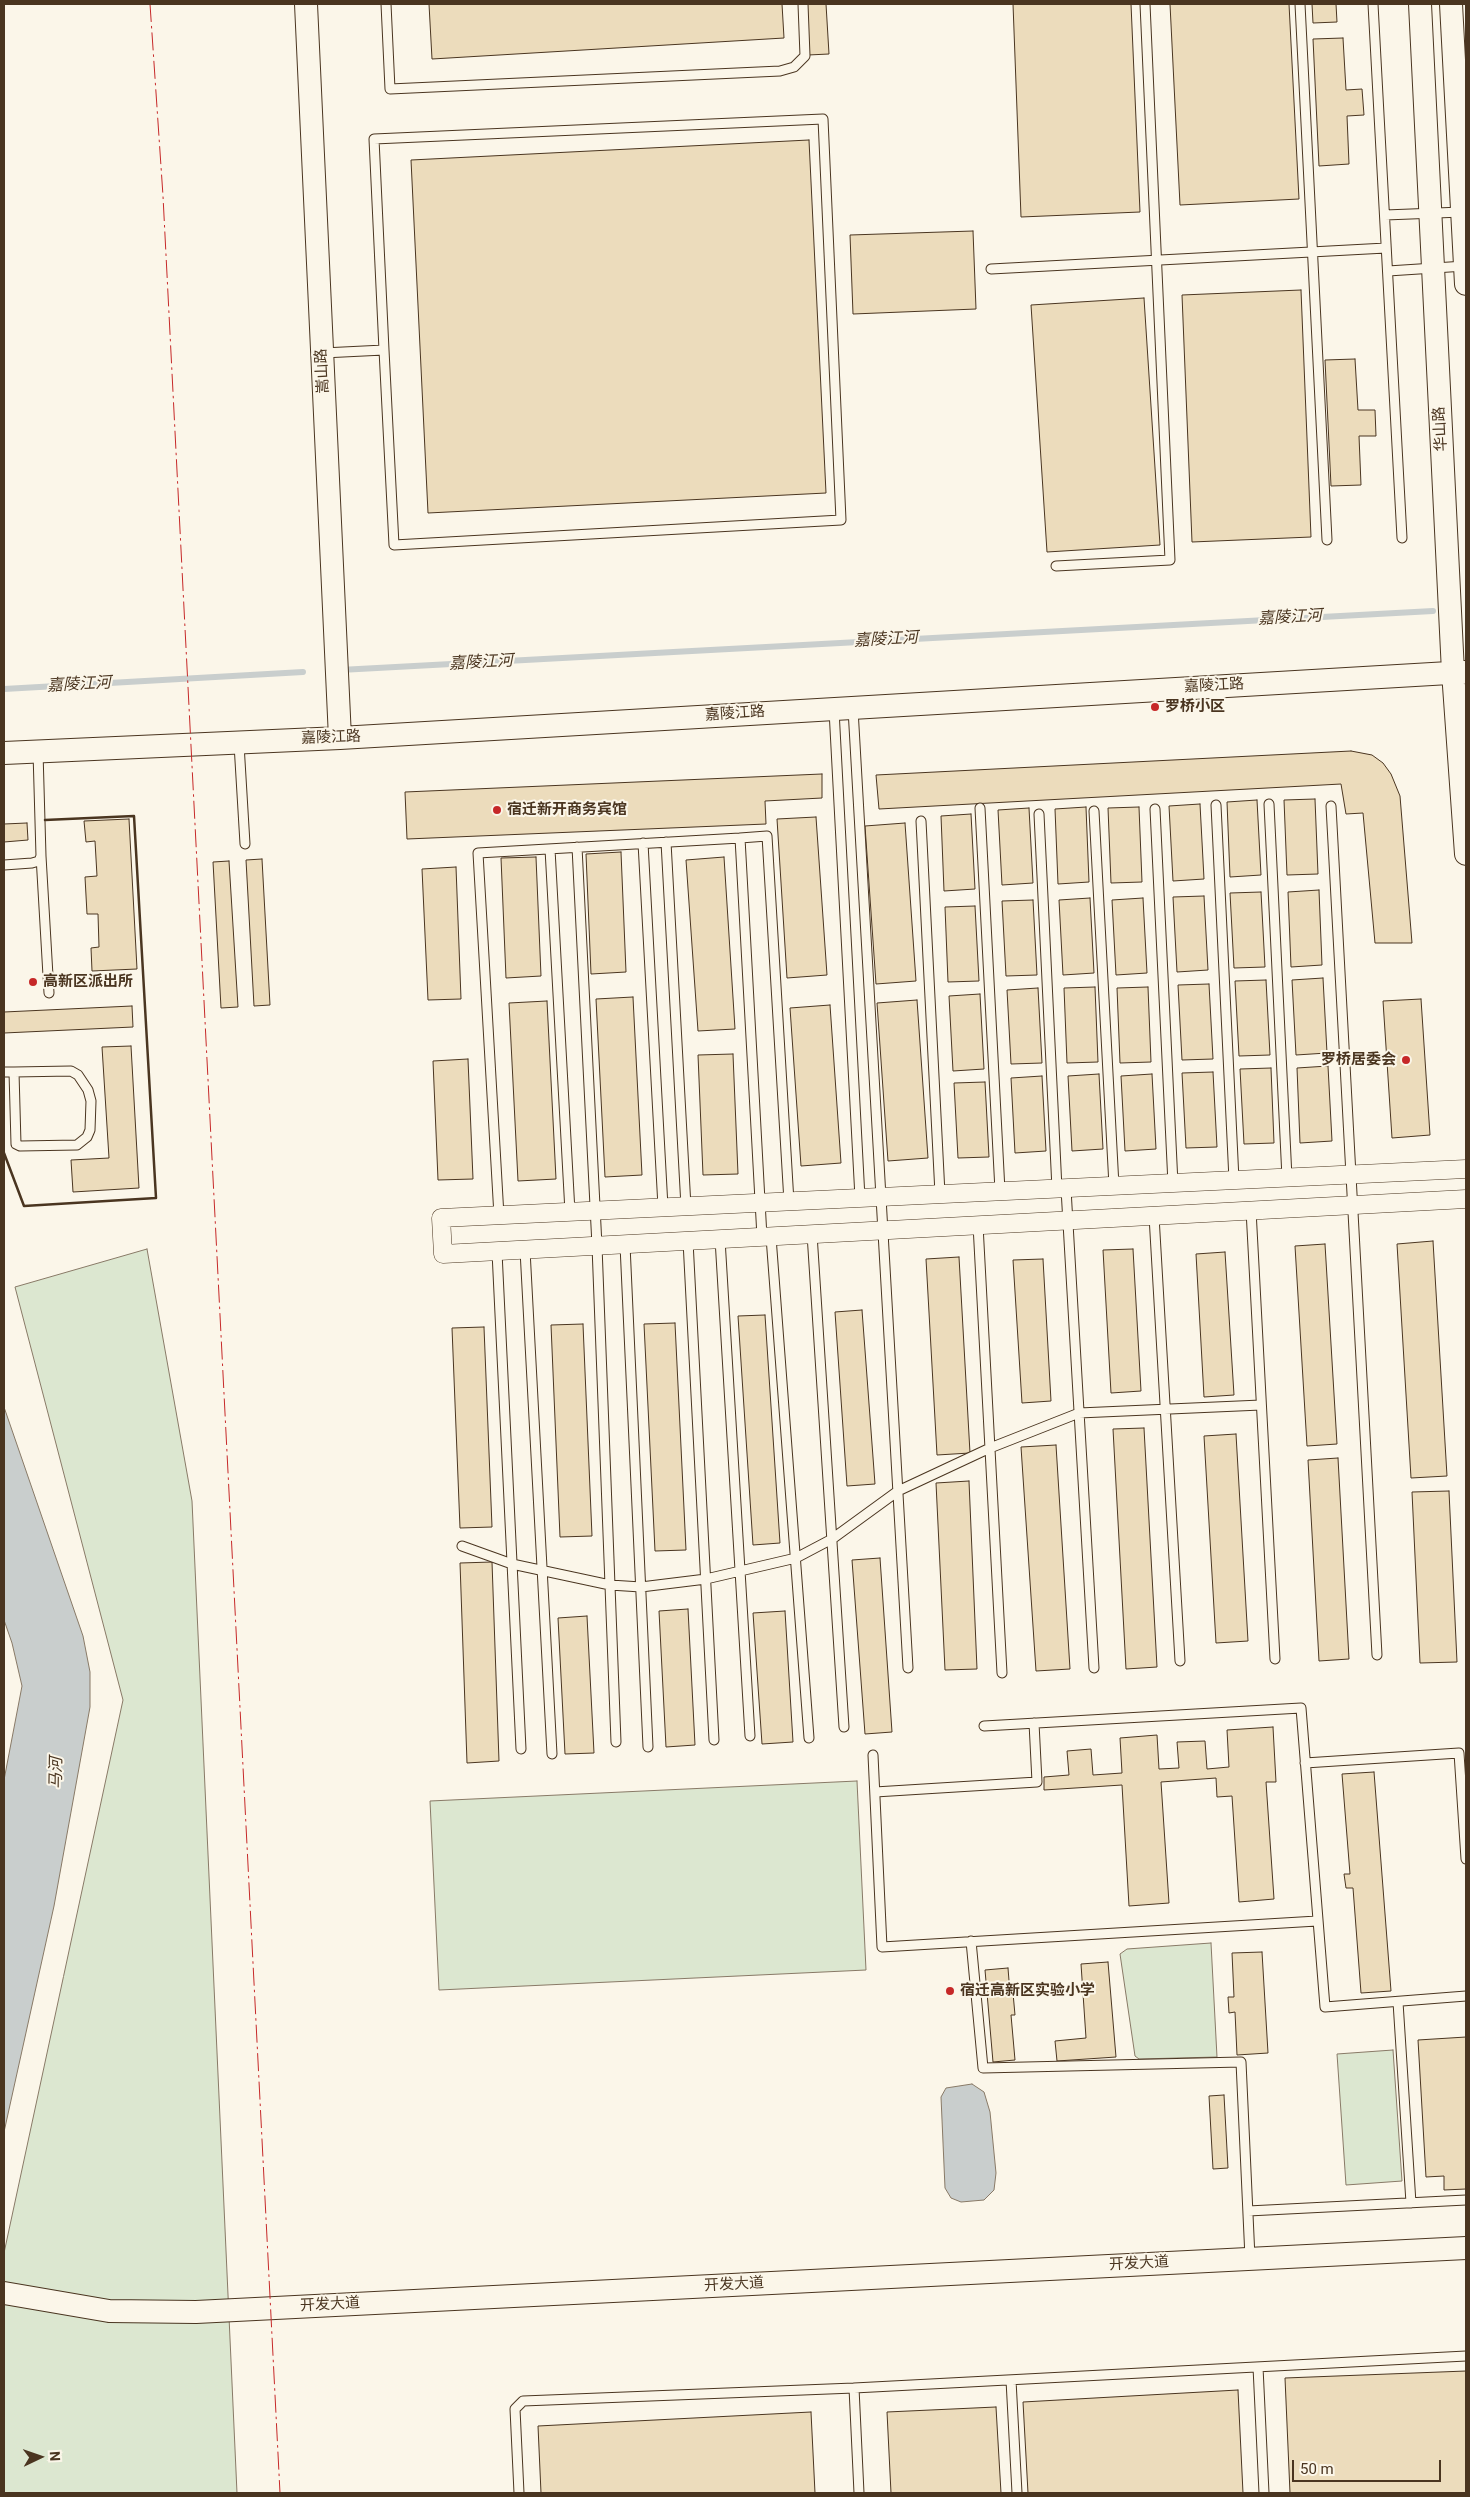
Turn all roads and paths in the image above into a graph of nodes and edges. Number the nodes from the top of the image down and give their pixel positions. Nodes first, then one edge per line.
1 (306, 4) edge
2 (386, 4) edge
3 (803, 4) edge
4 (1146, 4) edge
5 (1300, 4) edge
6 (1373, 4) edge
7 (1420, 4) edge
8 (1451, 4) edge
9 (1462, 212) junction
10 (1431, 213) junction
11 (1385, 216) junction
12 (1386, 248) junction
13 (1312, 252) junction
14 (1157, 260) junction
15 (1433, 268) junction
16 (991, 269) dead end
17 (1388, 271) junction
18 (1466, 275) edge
19 (384, 350) junction
20 (322, 353) junction
21 (1402, 538) dead end
22 (1327, 540) dead end
23 (1056, 566) dead end
24 (1460, 672) edge
25 (843, 707) junction
26 (340, 738) junction
27 (239, 741) junction
28 (38, 751) junction
29 (4, 753) edge
30 (1268, 804) dead end
31 (1216, 805) dead end
32 (1331, 806) dead end
33 (980, 808) dead end
34 (1154, 809) dead end
35 (1094, 810) dead end
36 (1038, 814) dead end
37 (921, 821) dead end
38 (740, 838) junction
39 (666, 842) junction
40 (245, 844) dead end
41 (643, 844) junction
42 (577, 847) junction
43 (550, 849) junction
44 (1466, 854) edge
45 (41, 856) junction
46 (4, 865) edge
47 (49, 993) dead end
48 (4, 1072) edge
49 (14, 1072) junction
50 (1466, 1170) edge
51 (1351, 1175) junction
52 (1287, 1178) junction
53 (1234, 1180) junction
54 (1173, 1184) junction
55 (1114, 1186) junction
56 (1061, 1189) junction
57 (1000, 1192) junction
58 (940, 1194) junction
59 (881, 1197) junction
60 (860, 1198) junction
61 (1466, 1198) edge
62 (789, 1202) junction
63 (761, 1203) junction
64 (1352, 1205) junction
65 (686, 1206) junction
66 (664, 1208) junction
67 (1251, 1210) junction
68 (595, 1211) junction
69 (570, 1212) junction
70 (499, 1216) junction
71 (1154, 1216) junction
72 (1068, 1220) junction
73 (978, 1225) junction
74 (883, 1230) junction
75 (812, 1234) junction
76 (767, 1237) junction
77 (720, 1239) junction
78 (688, 1241) junction
79 (625, 1244) junction
80 (597, 1246) junction
81 (525, 1250) junction
82 (497, 1252) junction
83 (1261, 1405) junction
84 (1165, 1409) junction
85 (1079, 1413) junction
86 (990, 1448) junction
87 (898, 1492) junction
88 (832, 1539) junction
89 (462, 1546) dead end
90 (796, 1558) junction
91 (512, 1564) junction
92 (542, 1570) junction
93 (740, 1572) junction
94 (706, 1579) junction
95 (610, 1585) junction
96 (641, 1587) junction
97 (1377, 1656) dead end
98 (1275, 1659) dead end
99 (1180, 1660) dead end
100 (908, 1668) dead end
101 (1094, 1668) dead end
102 (1002, 1673) dead end
103 (1034, 1723) junction
104 (984, 1726) dead end
105 (844, 1727) dead end
106 (750, 1736) dead end
107 (810, 1738) dead end
108 (714, 1740) dead end
109 (616, 1742) dead end
110 (648, 1747) dead end
111 (521, 1749) dead end
112 (552, 1754) dead end
113 (873, 1755) dead end
114 (1305, 1763) junction
115 (875, 1792) junction
116 (1466, 1859) edge
117 (1317, 1921) junction
118 (972, 1941) junction
119 (1466, 1996) edge
120 (1398, 2002) junction
121 (1466, 2200) edge
122 (1411, 2203) junction
123 (1248, 2210) junction
124 (1466, 2248) edge
125 (1250, 2258) junction
126 (4, 2293) edge
127 (1466, 2356) edge
128 (1258, 2367) junction
129 (1011, 2380) junction
130 (854, 2388) junction
131 (519, 2493) edge
132 (859, 2493) edge
133 (1017, 2493) edge
134 (1264, 2493) edge

1 - 20 street, 嵩山路
2 - 3 lane
4 - 14 lane
5 - 13 lane
6 - 11 lane
7 - 10 street, 华山路
8 - 9 street
9 - 10 lane
9 - 18 street
10 - 11 lane
10 - 15 street, 华山路
11 - 12 lane
12 - 13 lane
12 - 17 lane
13 - 14 lane
13 - 22 lane
14 - 16 lane
14 - 23 lane
15 - 17 lane
15 - 18 lane
15 - 24 street, 华山路
17 - 21 lane
19 - 19 lane
19 - 20 lane
20 - 26 street, 嵩山路
24 - 25 street, 嘉陵江路
24 - 44 street, 华山路
25 - 26 street, 嘉陵江路
25 - 59 lane
25 - 60 lane
26 - 27 street, 嘉陵江路
27 - 28 street, 嘉陵江路
27 - 40 lane
28 - 29 street, 嘉陵江路
28 - 45 lane
30 - 52 lane
31 - 53 lane
32 - 51 lane
33 - 57 lane
34 - 54 lane
35 - 55 lane
36 - 56 lane
37 - 58 lane
38 - 39 lane
38 - 62 lane
38 - 63 lane
39 - 41 lane
39 - 65 lane
41 - 42 lane
41 - 66 lane
42 - 43 lane
42 - 68 lane
43 - 69 lane
43 - 70 lane
45 - 46 lane
45 - 47 lane
48 - 49 lane
49 - 49 lane
50 - 51 street
51 - 52 street
51 - 64 lane
52 - 53 street
53 - 54 street
54 - 55 street
55 - 56 street
56 - 57 street
56 - 72 lane
57 - 58 street
58 - 59 street
59 - 60 street
59 - 74 lane
60 - 62 street
61 - 64 street
62 - 63 street
63 - 65 street
63 - 76 lane
64 - 67 street
64 - 97 lane
65 - 66 street
66 - 68 street
67 - 71 street
67 - 83 lane
68 - 69 street
68 - 80 lane
69 - 70 street
70 - 82 street
71 - 72 street
71 - 84 lane
72 - 73 street
72 - 85 lane
73 - 74 street
73 - 86 lane
74 - 75 street
74 - 87 lane
75 - 76 street
75 - 88 lane
76 - 77 street
76 - 90 lane
77 - 78 street
77 - 93 lane
78 - 79 street
78 - 94 lane
79 - 80 street
79 - 96 lane
80 - 81 street
80 - 95 lane
81 - 82 street
81 - 92 lane
82 - 91 lane
83 - 84 lane
83 - 98 lane
84 - 85 lane
84 - 99 lane
85 - 86 lane
85 - 101 lane
86 - 87 lane
86 - 102 lane
87 - 88 lane
87 - 100 lane
88 - 90 lane
88 - 105 lane
89 - 91 lane
90 - 93 lane
90 - 107 lane
91 - 92 lane
91 - 111 lane
92 - 95 lane
92 - 112 lane
93 - 94 lane
93 - 106 lane
94 - 96 lane
94 - 108 lane
95 - 96 lane
95 - 109 lane
96 - 110 lane
103 - 104 lane
103 - 114 lane
103 - 115 lane
113 - 115 lane
114 - 116 lane
114 - 117 lane
115 - 118 lane
117 - 118 lane
117 - 120 lane
118 - 123 lane
119 - 120 lane
120 - 122 lane
121 - 122 lane
122 - 123 lane
123 - 125 lane
124 - 125 street, 开发大道
125 - 126 street, 开发大道
127 - 128 lane
128 - 129 lane
128 - 134 lane
129 - 130 lane
129 - 133 lane
130 - 131 lane
130 - 132 lane

